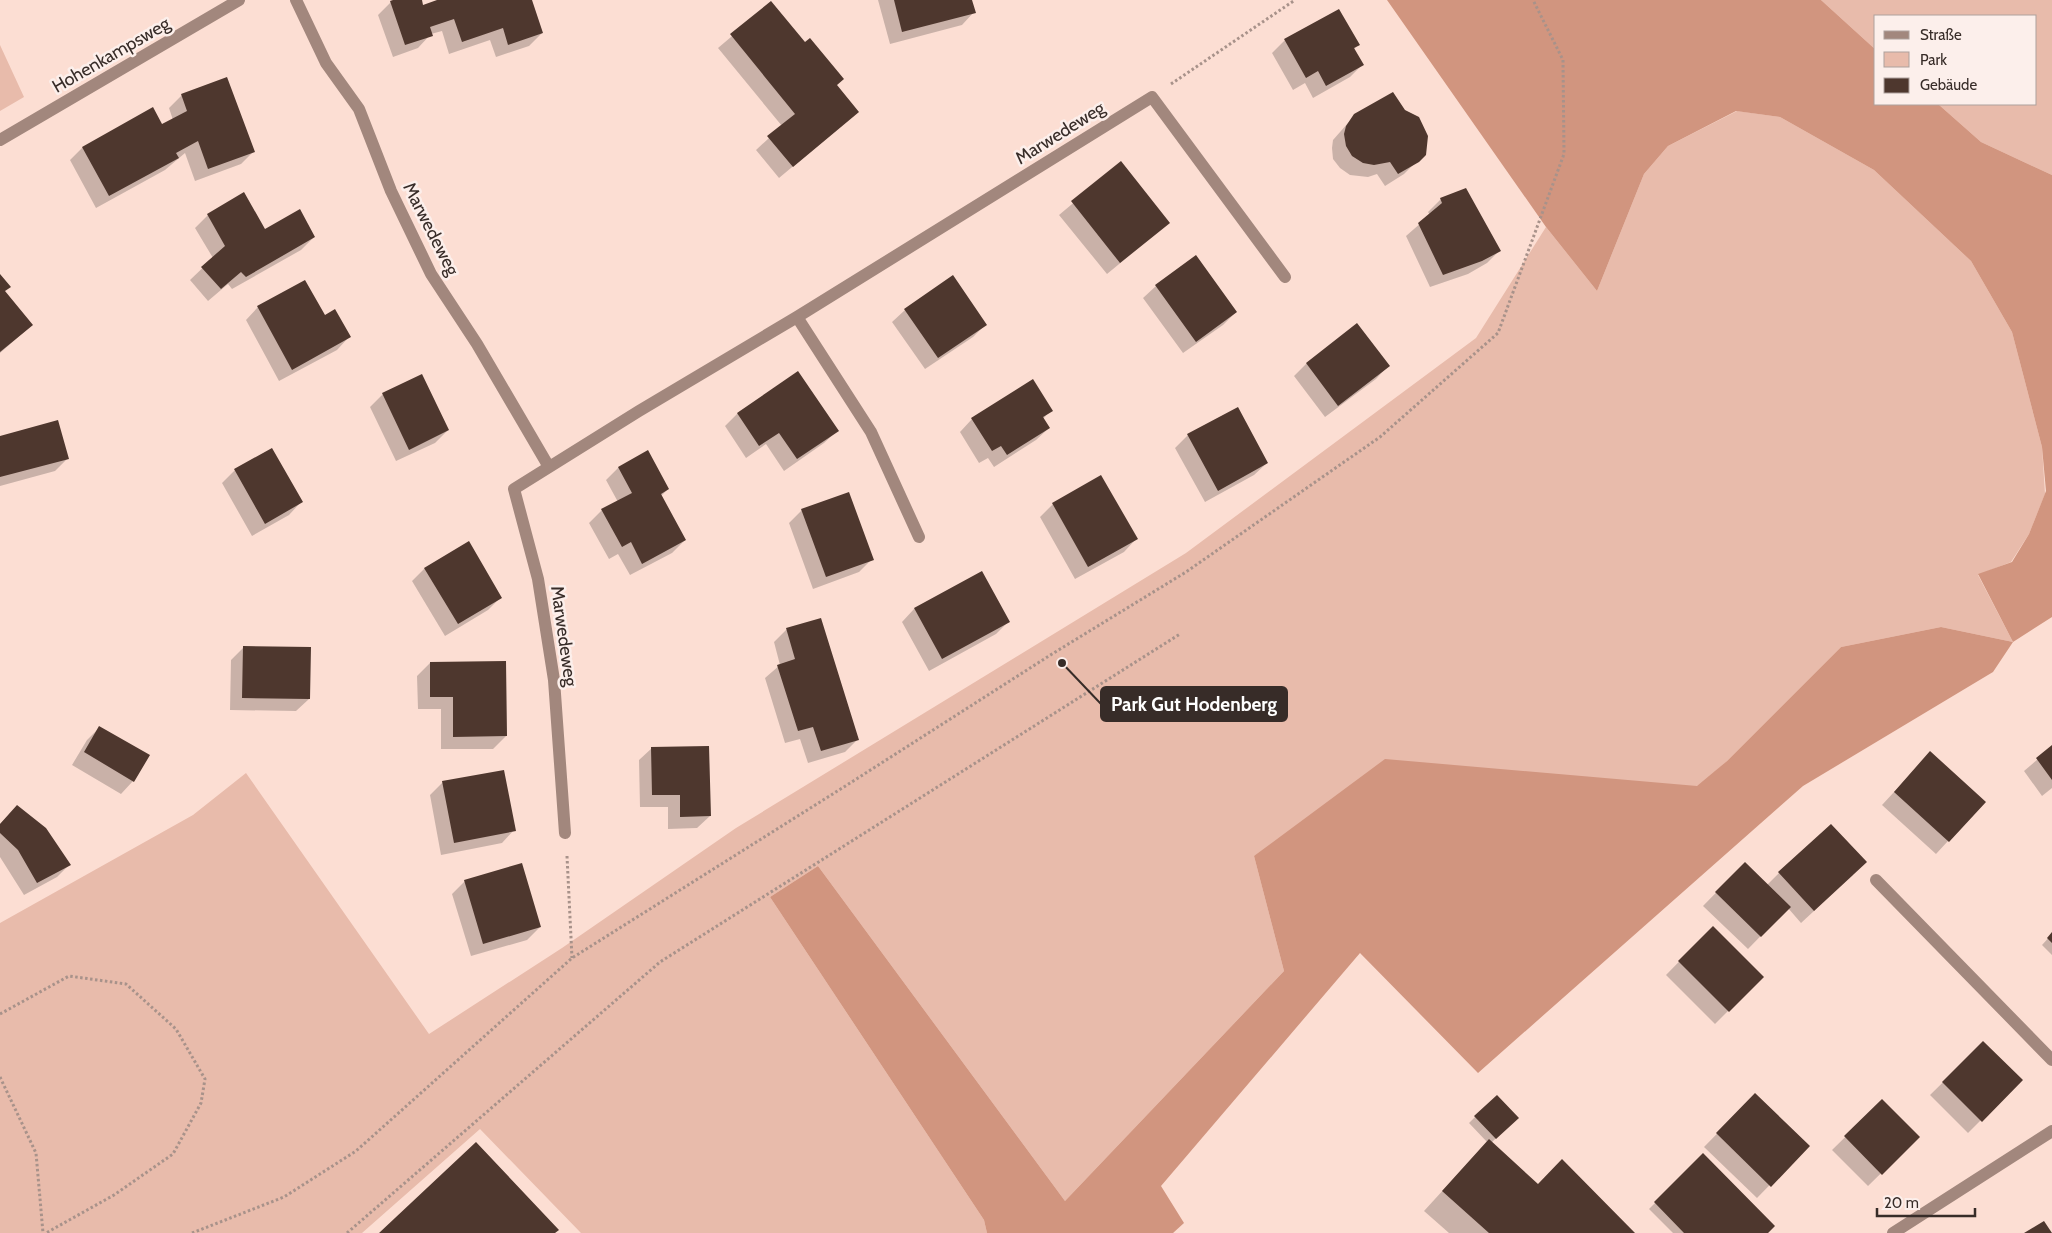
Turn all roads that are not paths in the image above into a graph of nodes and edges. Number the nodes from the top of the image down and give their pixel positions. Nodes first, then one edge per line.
1 (239, 0) edge
2 (296, 0) edge
3 (0, 140) edge
4 (1285, 277) dead end
5 (797, 317) junction
6 (549, 468) junction
7 (920, 537) dead end
8 (565, 833) road end
9 (1876, 880) dead end
10 (2052, 1060) edge
11 (2052, 1131) edge
12 (1893, 1233) edge

1 - 3 street, Hohenkampsweg
2 - 6 street, Marwedeweg
4 - 5 street, Marwedeweg
5 - 6 street, Marwedeweg
5 - 7 street
6 - 8 street, Marwedeweg
9 - 10 street
11 - 12 street

